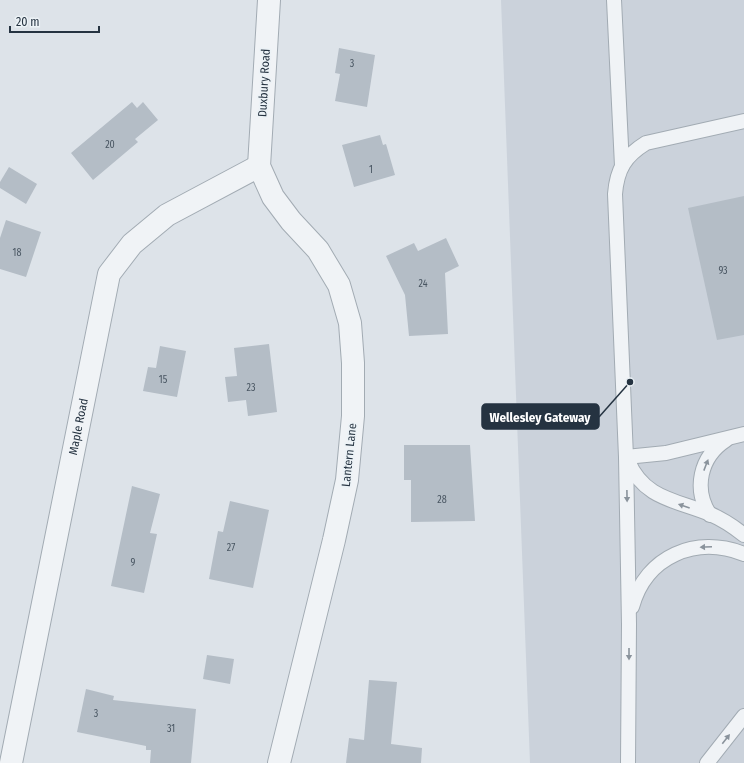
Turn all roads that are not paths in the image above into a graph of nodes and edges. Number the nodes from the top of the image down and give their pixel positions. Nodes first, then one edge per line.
1 (269, 0) edge
2 (614, 0) edge
3 (744, 121) edge
4 (259, 166) junction
5 (622, 166) junction
6 (744, 434) edge
7 (728, 438) junction
8 (626, 457) junction
9 (710, 515) junction
10 (744, 535) edge
11 (744, 554) edge
12 (629, 624) junction
13 (744, 716) edge
14 (11, 763) edge
15 (279, 763) edge
16 (628, 763) edge
17 (707, 763) edge

1 - 4 street, Duxbury Road
2 - 5 lane
3 - 5 lane
4 - 14 street, Maple Road
4 - 15 street, Lantern Lane
5 - 8 lane
6 - 7 lane
7 - 8 lane
9 -> 7 lane
9 -> 8 lane
8 -> 12 lane
9 - 10 lane
11 -> 12 lane
12 -> 16 lane
17 -> 13 lane

